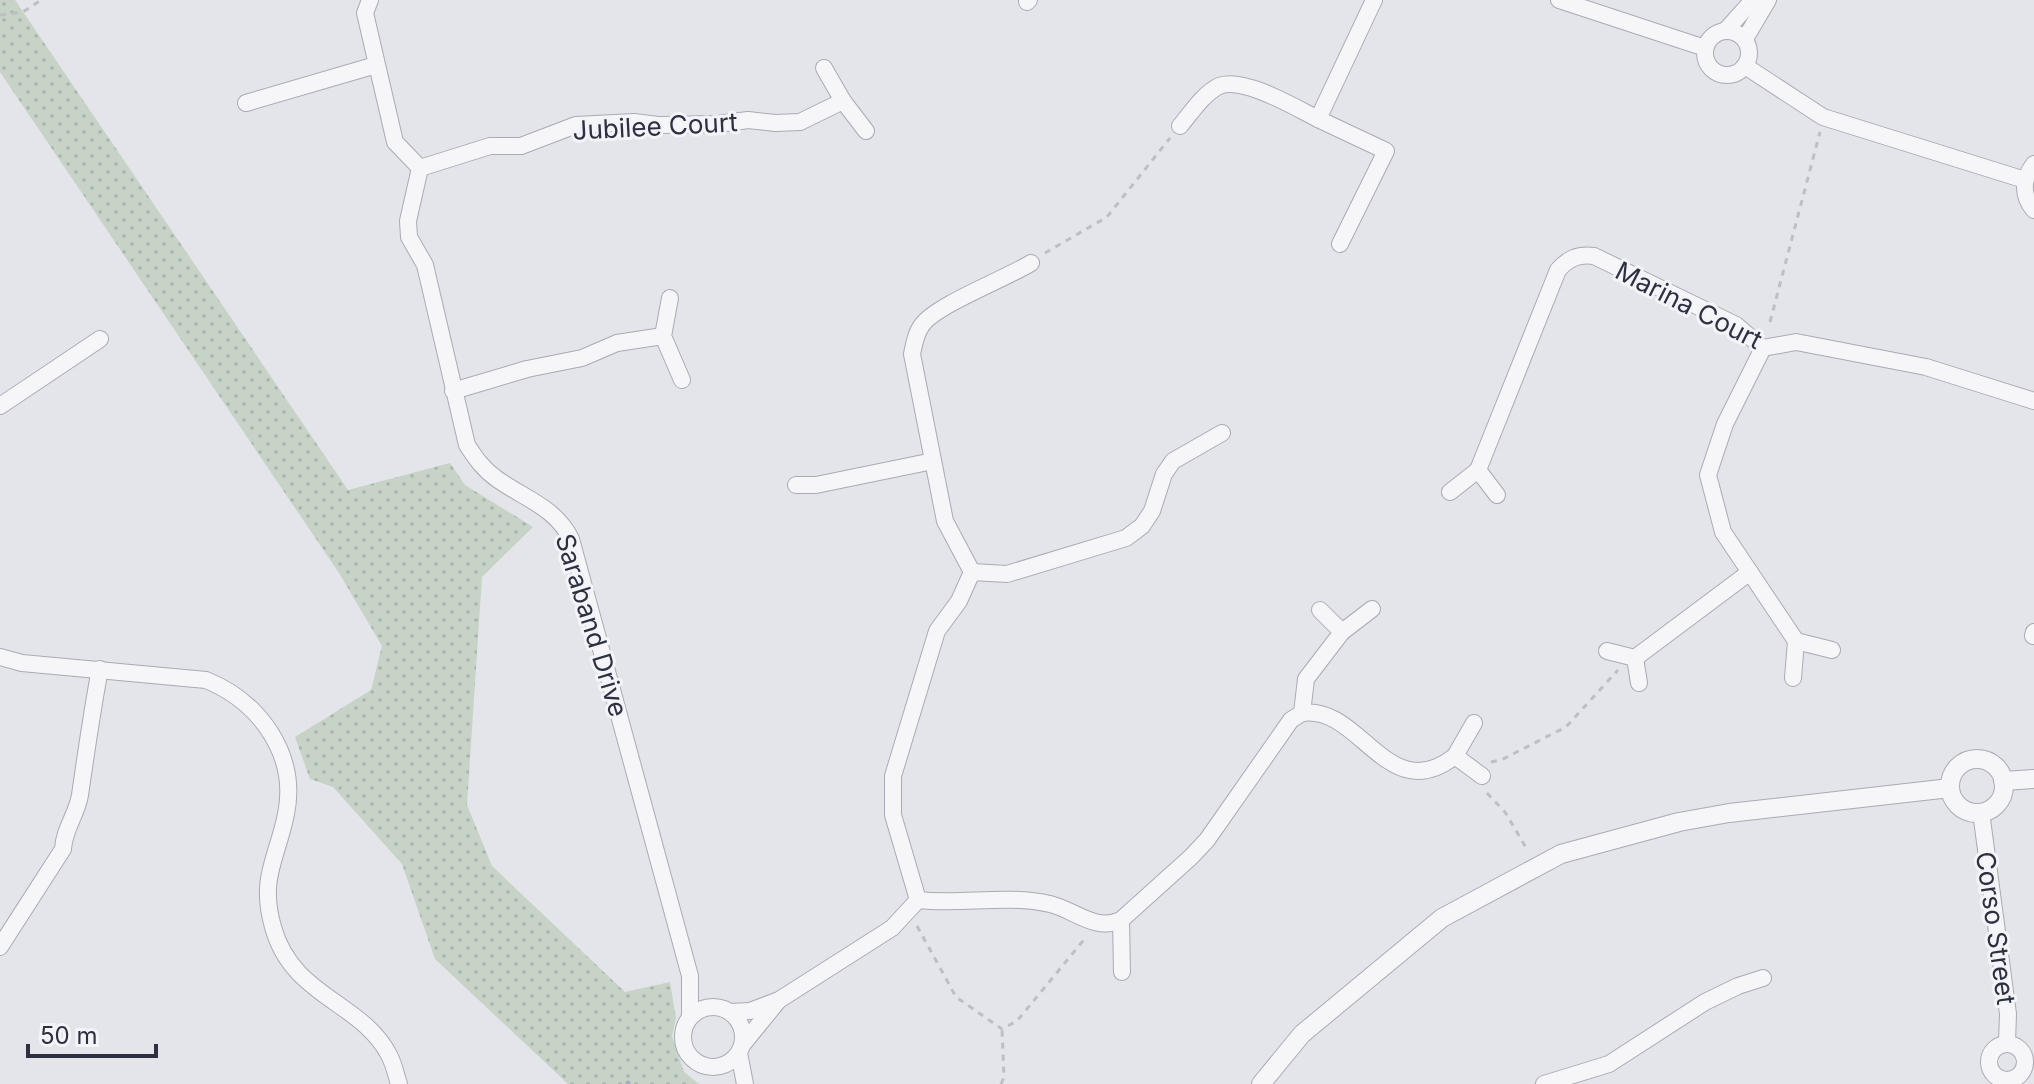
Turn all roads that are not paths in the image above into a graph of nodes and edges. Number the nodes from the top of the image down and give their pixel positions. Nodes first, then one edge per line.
1 (370, 0) edge
2 (1374, 0) edge
3 (1559, 0) edge
4 (1753, 0) edge
5 (1768, 0) edge
6 (1726, 30) junction
7 (1745, 39) junction
8 (1705, 48) junction
9 (376, 65) junction
10 (1745, 66) junction
11 (824, 68) dead end
12 (843, 101) junction
13 (246, 103) dead end
14 (1318, 119) junction
15 (1180, 126) road end
16 (866, 131) dead end
17 (2034, 164) edge
18 (420, 168) junction
19 (2025, 180) junction
20 (2034, 210) edge
21 (1340, 244) dead end
22 (1031, 263) road end
23 (670, 298) dead end
24 (663, 336) junction
25 (100, 339) dead end
26 (1763, 348) junction
27 (682, 380) dead end
28 (453, 391) junction
29 (2034, 401) edge
30 (0, 406) edge
31 (1222, 433) dead end
32 (933, 461) junction
33 (1478, 470) junction
34 (796, 485) dead end
35 (1450, 492) dead end
36 (1497, 495) dead end
37 (972, 572) junction
38 (1750, 572) junction
39 (1372, 609) dead end
40 (1320, 610) dead end
41 (1342, 632) junction
42 (1796, 641) junction
43 (1832, 650) dead end
44 (1607, 651) dead end
45 (0, 657) edge
46 (1635, 658) junction
47 (100, 669) junction
48 (1793, 678) dead end
49 (1639, 683) dead end
50 (1302, 713) junction
51 (1474, 723) dead end
52 (1455, 756) junction
53 (1478, 773) road end
54 (2034, 779) edge
55 (2003, 781) junction
56 (1950, 788) junction
57 (1981, 812) junction
58 (914, 905) junction
59 (1121, 920) junction
60 (0, 947) edge
61 (1122, 972) dead end
62 (690, 976) junction
63 (1763, 978) dead end
64 (779, 1000) junction
65 (723, 1009) junction
66 (690, 1016) junction
67 (2007, 1043) junction
68 (741, 1048) junction
69 (704, 1066) junction
70 (2029, 1071) edge
71 (1992, 1080) edge
72 (399, 1084) edge
73 (721, 1084) edge
74 (745, 1084) edge
75 (1261, 1084) edge
76 (1544, 1084) edge

1 - 9 street
2 - 14 street
3 - 8 street
4 - 6 street
5 - 7 street
6 - 7 street
6 - 8 street
7 - 10 street
8 - 10 street
9 - 13 street
9 - 18 street
10 - 19 street
11 - 12 street
12 - 16 street
12 - 18 street, Jubilee Court
14 - 15 street
14 - 21 street
17 - 19 street
18 - 28 street, Saraband Drive
19 - 20 street
22 - 32 street
23 - 24 street
24 - 27 street
24 - 28 street
25 - 30 street
26 - 29 street, Marina Court
26 - 33 street, Marina Court
26 - 38 street
28 - 62 street, Saraband Drive
31 - 37 street
32 - 34 street
32 - 37 street
33 - 35 street
33 - 36 street
37 - 58 street
38 - 42 street
38 - 46 street
39 - 41 street
40 - 41 street
41 - 50 street
42 - 43 street
42 - 48 street
44 - 46 street
45 - 47 street
46 - 49 street
47 - 60 street
47 - 72 street
50 - 52 street
50 - 59 street
51 - 52 street
52 - 53 street
54 - 55 street
55 - 56 street
55 - 57 street
56 - 57 street
56 - 75 street
57 - 67 street, Corso Street
58 - 59 street
58 - 64 street
59 - 61 street
62 - 65 street, Saraband Drive
62 - 66 street, Saraband Drive
63 - 76 street
64 - 65 street
64 - 68 street
65 - 66 street
65 - 68 street
66 - 69 street
67 - 70 street
67 - 71 street
68 - 69 street
68 - 74 street
69 - 73 street
70 - 71 street

